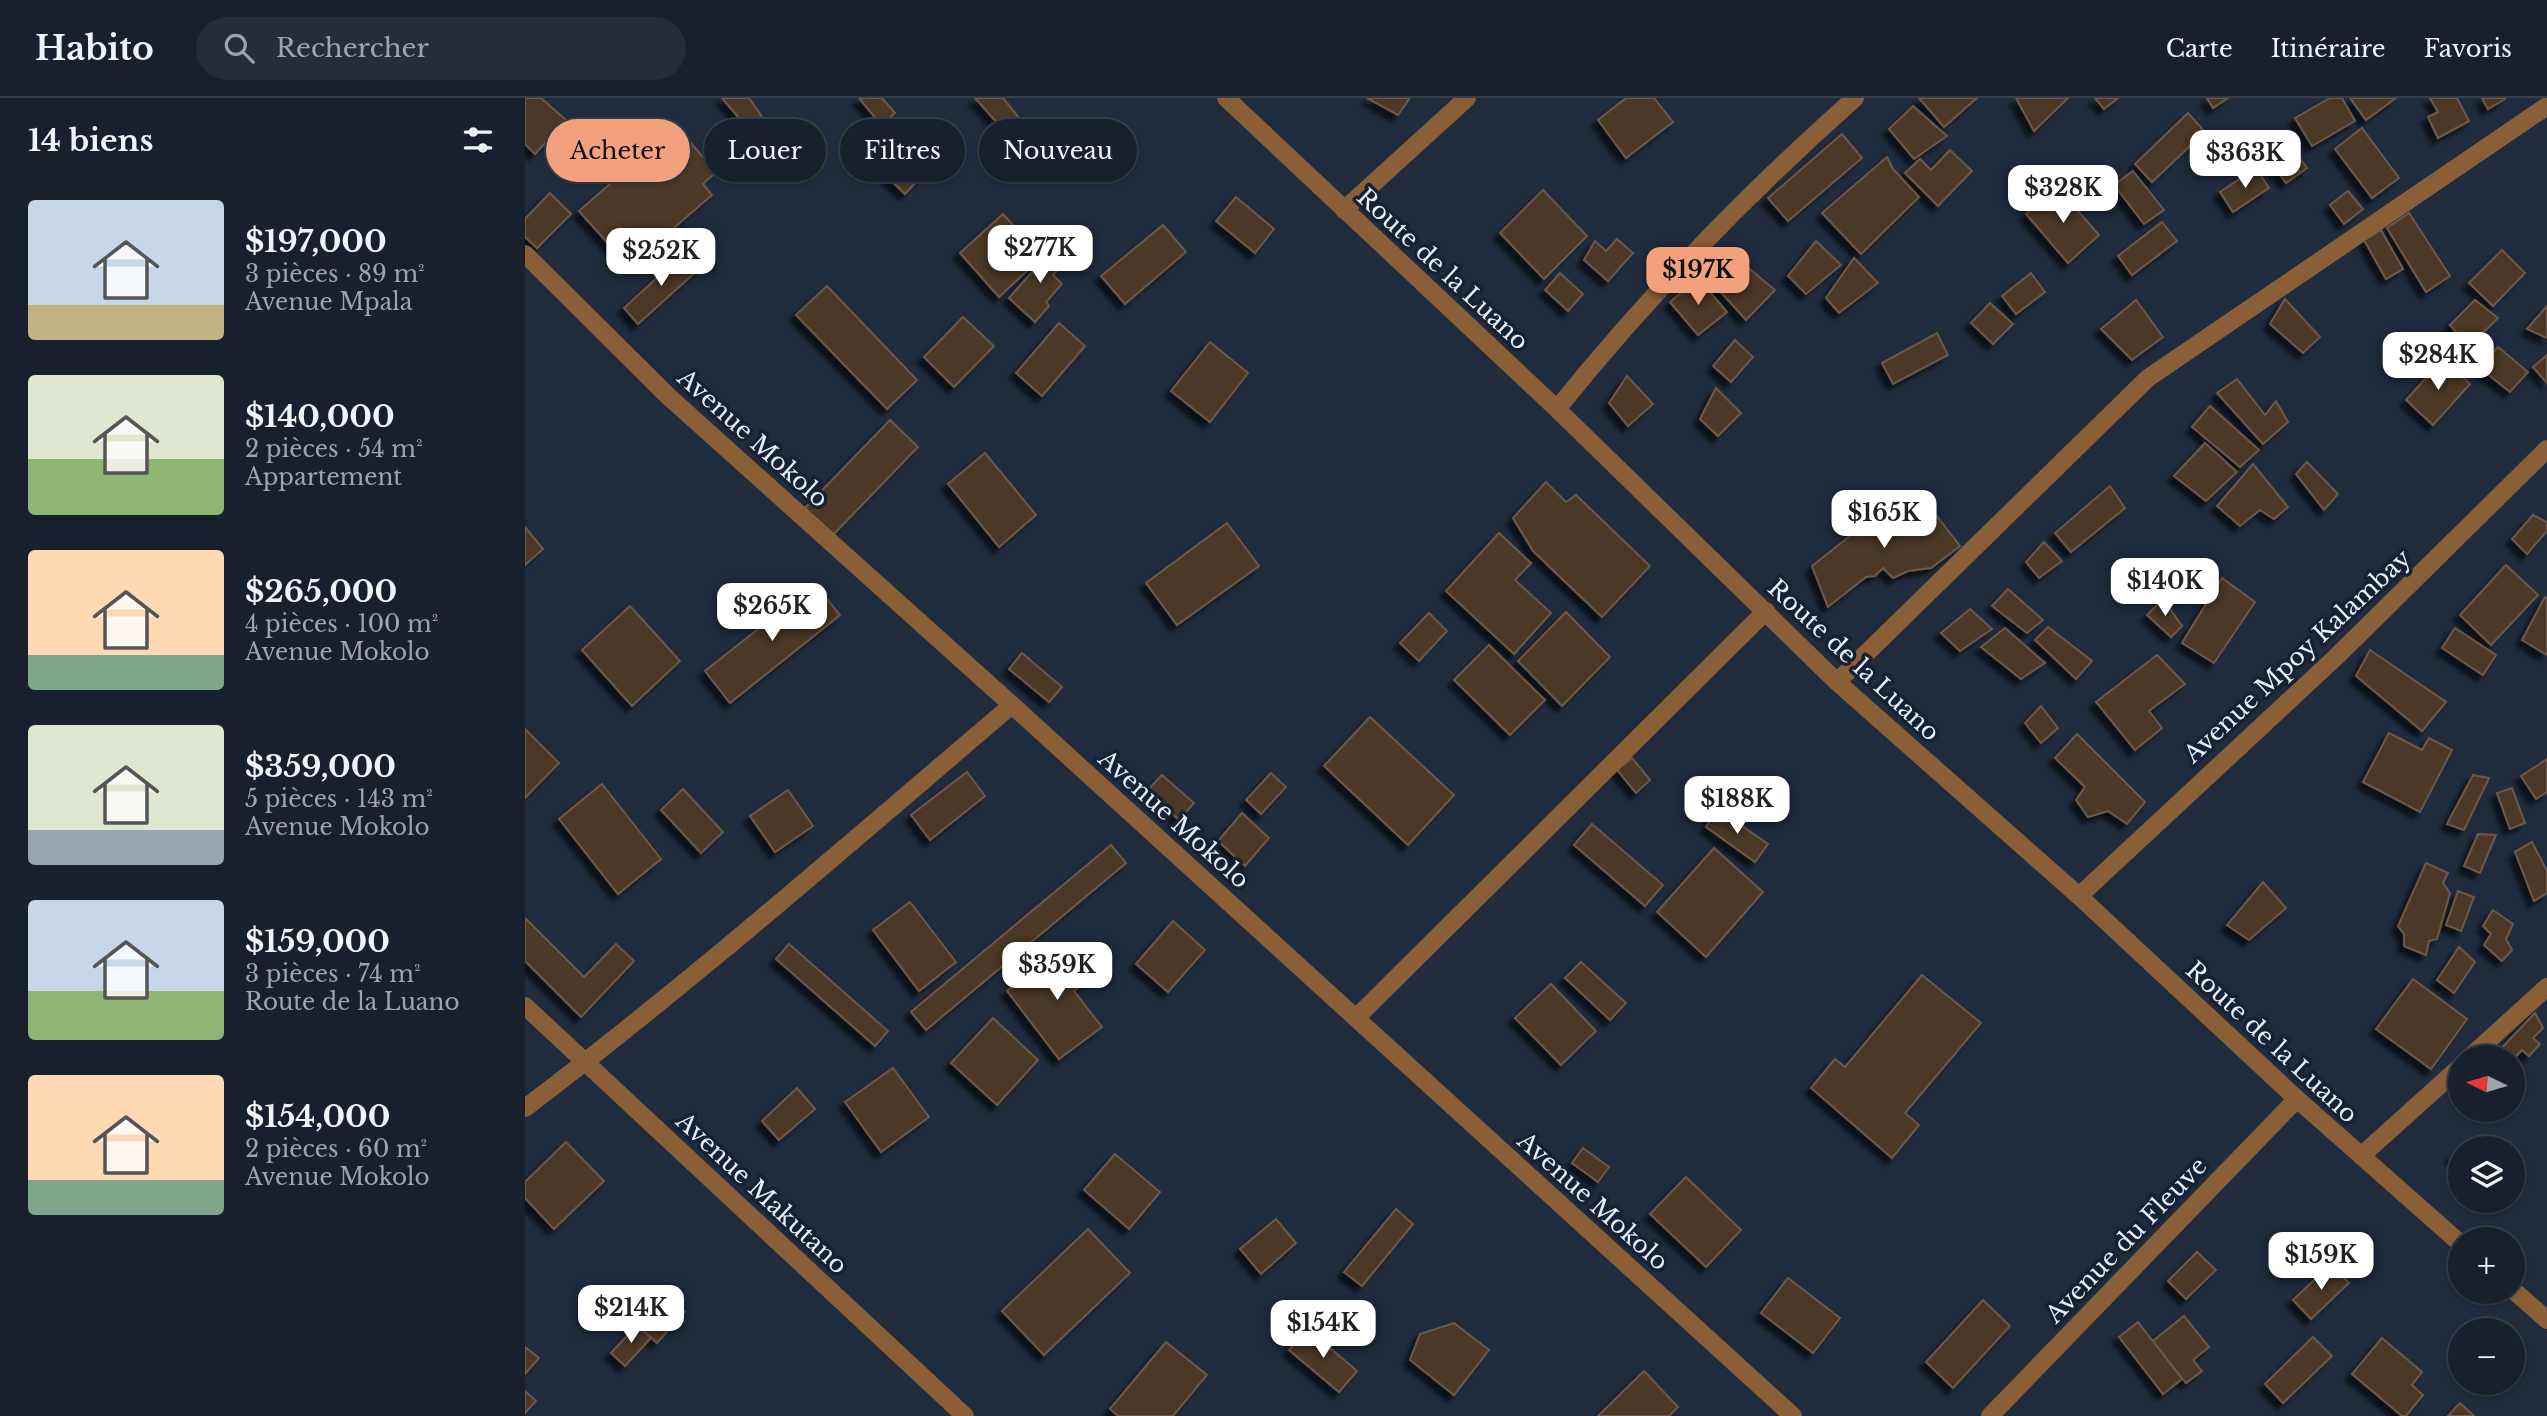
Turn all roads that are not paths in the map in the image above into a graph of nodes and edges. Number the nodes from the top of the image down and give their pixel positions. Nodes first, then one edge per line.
1 (1226, 98) edge
2 (1467, 98) edge
3 (1855, 98) edge
4 (2547, 106) edge
5 (1344, 210) junction
6 (525, 254) edge
7 (1557, 408) junction
8 (2547, 449) edge
9 (1766, 611) junction
10 (1837, 682) junction
11 (1012, 705) junction
12 (2079, 896) junction
13 (2547, 987) edge
14 (525, 1006) edge
15 (1356, 1018) junction
16 (2483, 1045) edge
17 (586, 1062) junction
18 (2448, 1078) edge
19 (2297, 1099) junction
20 (525, 1108) edge
21 (2361, 1156) junction
22 (2448, 1233) edge
23 (2525, 1301) edge
24 (2547, 1320) edge
25 (965, 1416) edge
26 (1793, 1416) edge
27 (1990, 1416) edge

1 - 5 street, Route de la Luano
2 - 5 street
3 - 7 street
4 - 10 street
5 - 7 street, Route de la Luano
6 - 11 street, Avenue Mokolo
7 - 9 street, Route de la Luano
8 - 12 street, Avenue Mpoy Kalambay
9 - 10 street, Route de la Luano
9 - 15 street
10 - 12 street, Route de la Luano
11 - 15 street, Avenue Mokolo
11 - 17 street
12 - 19 street, Route de la Luano
13 - 16 street
14 - 17 street, Avenue Makutano
15 - 26 street, Avenue Mokolo
17 - 20 street
17 - 25 street, Avenue Makutano
18 - 21 street
19 - 21 street, Route de la Luano
19 - 27 street, Avenue du Fleuve
21 - 22 street, Route de la Luano
23 - 24 street

